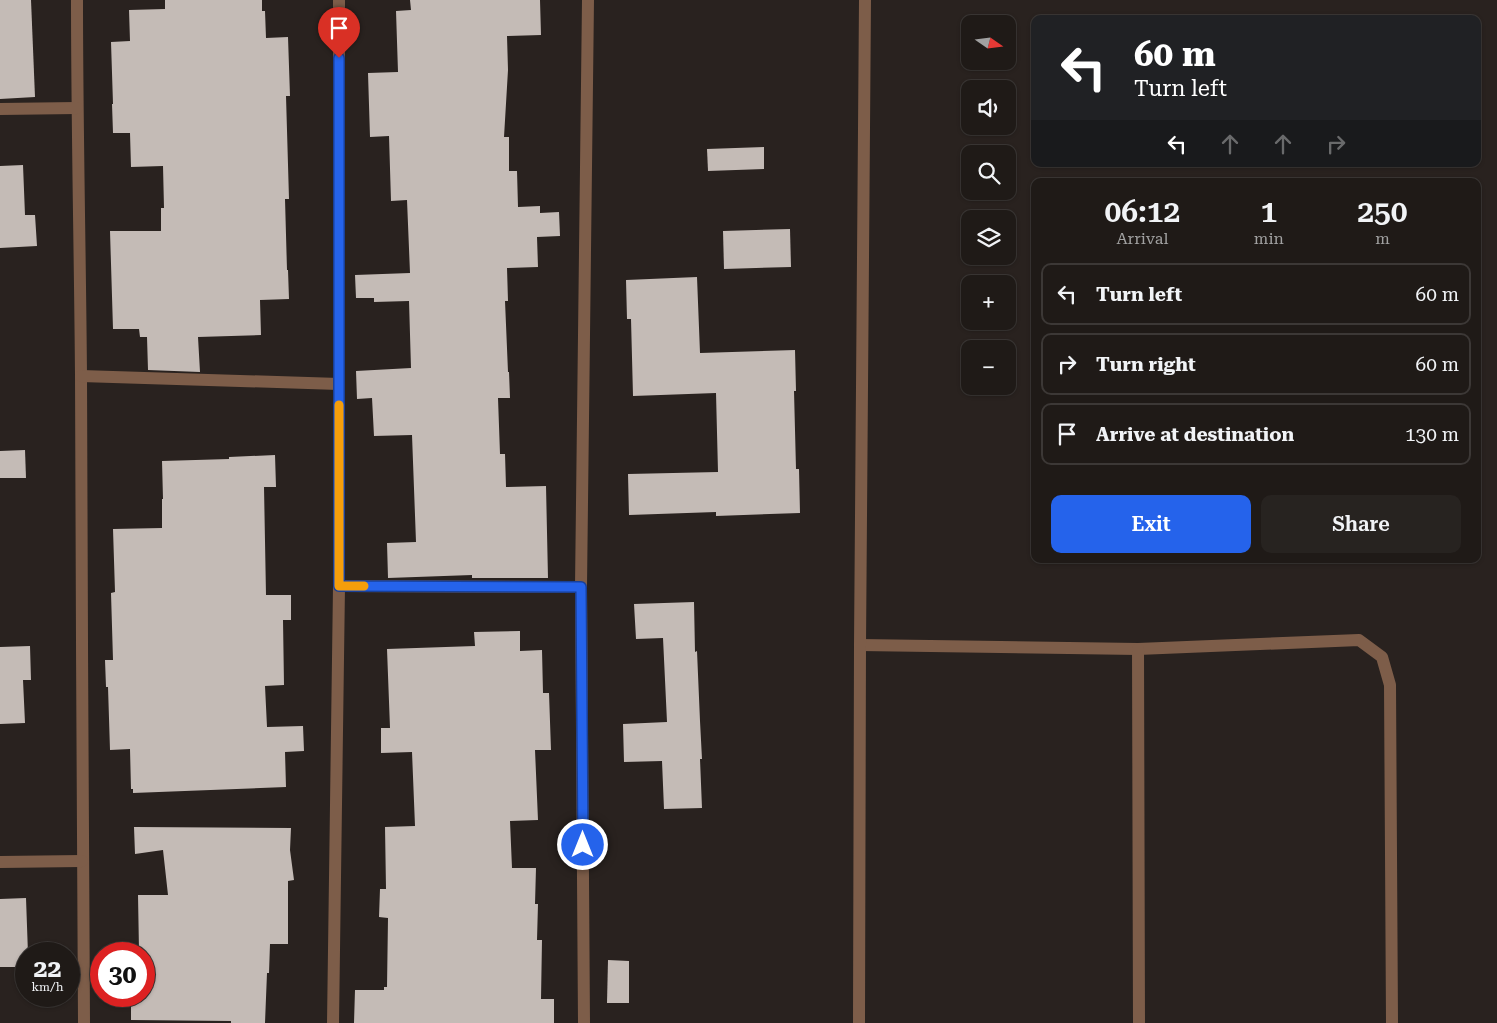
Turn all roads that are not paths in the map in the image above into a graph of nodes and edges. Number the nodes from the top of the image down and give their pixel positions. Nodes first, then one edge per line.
1 (77, 0) edge
2 (339, 0) edge
3 (588, 0) edge
4 (865, 0) edge
5 (77, 108) junction
6 (0, 109) edge
7 (81, 376) junction
8 (339, 384) junction
9 (339, 586) junction
10 (581, 587) junction
11 (860, 645) junction
12 (1138, 649) junction
13 (82, 861) junction
14 (0, 862) edge
15 (84, 1023) edge
16 (333, 1023) edge
17 (584, 1023) edge
18 (859, 1023) edge
19 (1139, 1023) edge
20 (1392, 1023) edge

1 - 5 street
2 - 8 street
3 - 10 street
4 - 11 street
5 - 6 street
5 - 7 street
7 - 8 street
7 - 13 street
8 - 9 street
9 - 10 street
9 - 16 street
10 - 17 street
11 - 12 street
11 - 18 street
12 - 19 street
12 - 20 street
13 - 14 street
13 - 15 street

